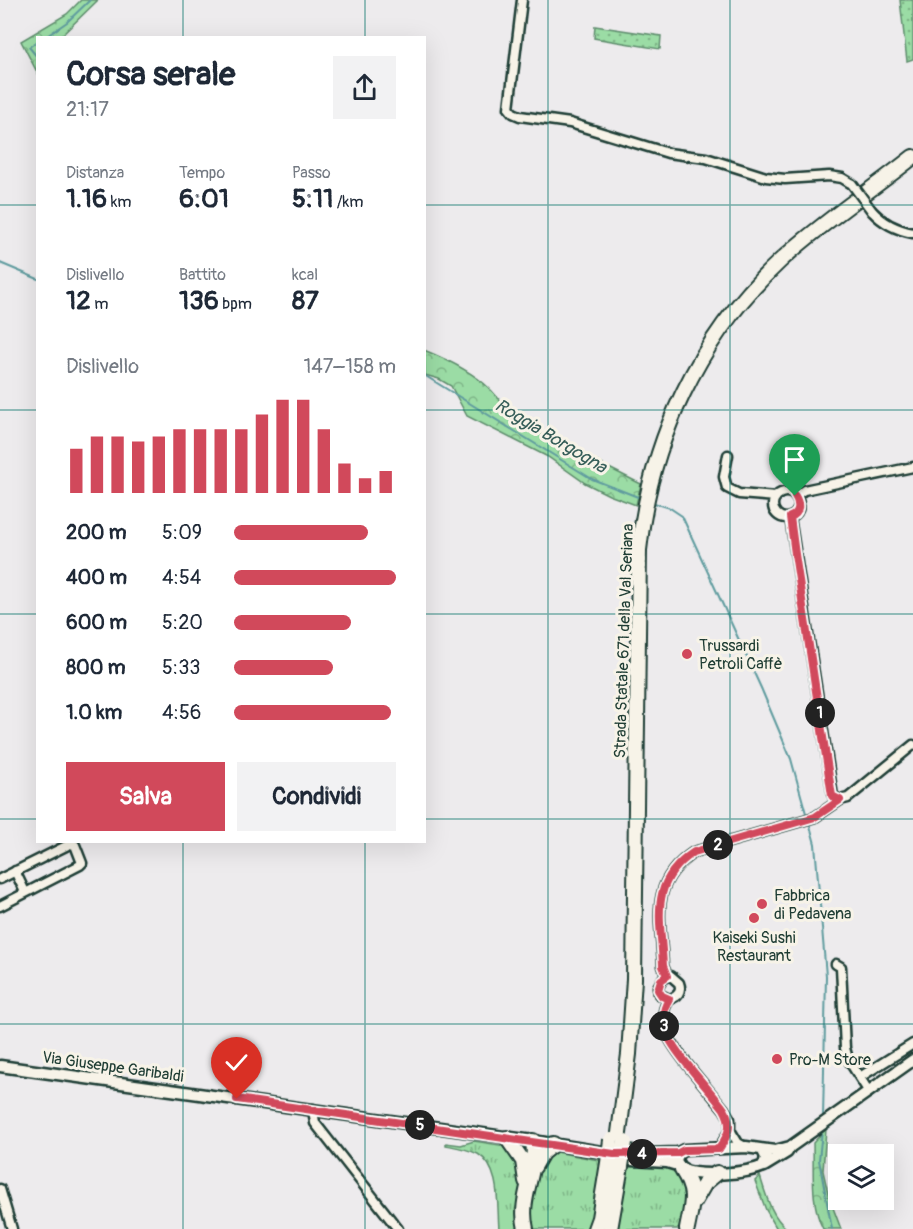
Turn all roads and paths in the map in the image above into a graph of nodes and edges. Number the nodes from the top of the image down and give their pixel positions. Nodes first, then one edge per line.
1 (522, 0) edge
2 (913, 157) edge
3 (913, 232) edge
4 (728, 455) dead end
5 (913, 467) edge
6 (795, 496) junction
7 (776, 497) junction
8 (790, 517) junction
9 (913, 745) edge
10 (840, 800) junction
11 (15, 871) junction
12 (0, 879) edge
13 (25, 892) junction
14 (0, 906) edge
15 (836, 964) dead end
16 (667, 976) junction
17 (669, 999) junction
18 (913, 1044) edge
19 (913, 1060) edge
20 (0, 1066) edge
21 (860, 1077) junction
22 (869, 1092) junction
23 (313, 1109) junction
24 (730, 1130) junction
25 (507, 1138) junction
26 (532, 1141) junction
27 (553, 1144) junction
28 (746, 1147) junction
29 (790, 1147) junction
30 (719, 1149) junction
31 (763, 1151) junction
32 (616, 1153) junction
33 (678, 1153) junction
34 (528, 1165) junction
35 (764, 1166) junction
36 (679, 1167) junction
37 (717, 1173) junction
38 (0, 1189) edge
39 (691, 1210) junction
40 (12, 1229) edge
41 (398, 1229) edge
42 (526, 1229) edge
43 (595, 1229) edge
44 (603, 1229) edge
45 (610, 1229) edge
46 (687, 1229) edge

1 - 3 street, bridge
2 - 32 highway, Strada Statale 671 della Val Seriana
4 - 7 street
5 - 6 street
6 - 7 street
6 - 8 street
7 - 8 street
8 - 10 street
9 - 10 street
10 - 16 street
11 - 12 street
11 - 13 street
11 - 13 street
13 - 14 street
15 - 21 street
16 - 17 street
16 - 17 street
17 - 24 street
18 - 21 street
19 - 22 street, Via Giuseppe Garibaldi
20 - 23 street, Via Giuseppe Garibaldi
21 - 22 street
22 - 29 street, Via Giuseppe Garibaldi
23 - 25 street, Via Giuseppe Garibaldi
23 - 41 street
24 - 28 street
24 - 30 street
25 - 26 street, Via Giuseppe Garibaldi
25 - 34 highway
26 - 27 street, Via Giuseppe Garibaldi
26 - 34 highway
27 - 32 street, Via Giuseppe Garibaldi
27 - 34 highway
28 - 30 street, Via Giuseppe Garibaldi
28 - 31 street, Via Giuseppe Garibaldi
29 - 31 street, Via Giuseppe Garibaldi
29 - 35 street, Via Giuseppe Garibaldi
30 - 33 street, Via Giuseppe Garibaldi
31 - 35 street
32 - 33 street, Via Giuseppe Garibaldi
32 - 36 street, Via Giuseppe Garibaldi
32 - 43 highway
32 - 44 highway, Strada Statale 671 della Val Seriana
32 - 45 highway
33 - 36 street
34 - 42 highway
35 - 37 street, Via Giuseppe Garibaldi
36 - 37 street, Via Giuseppe Garibaldi
36 - 39 highway
37 - 39 highway
38 - 40 street
39 - 46 highway

